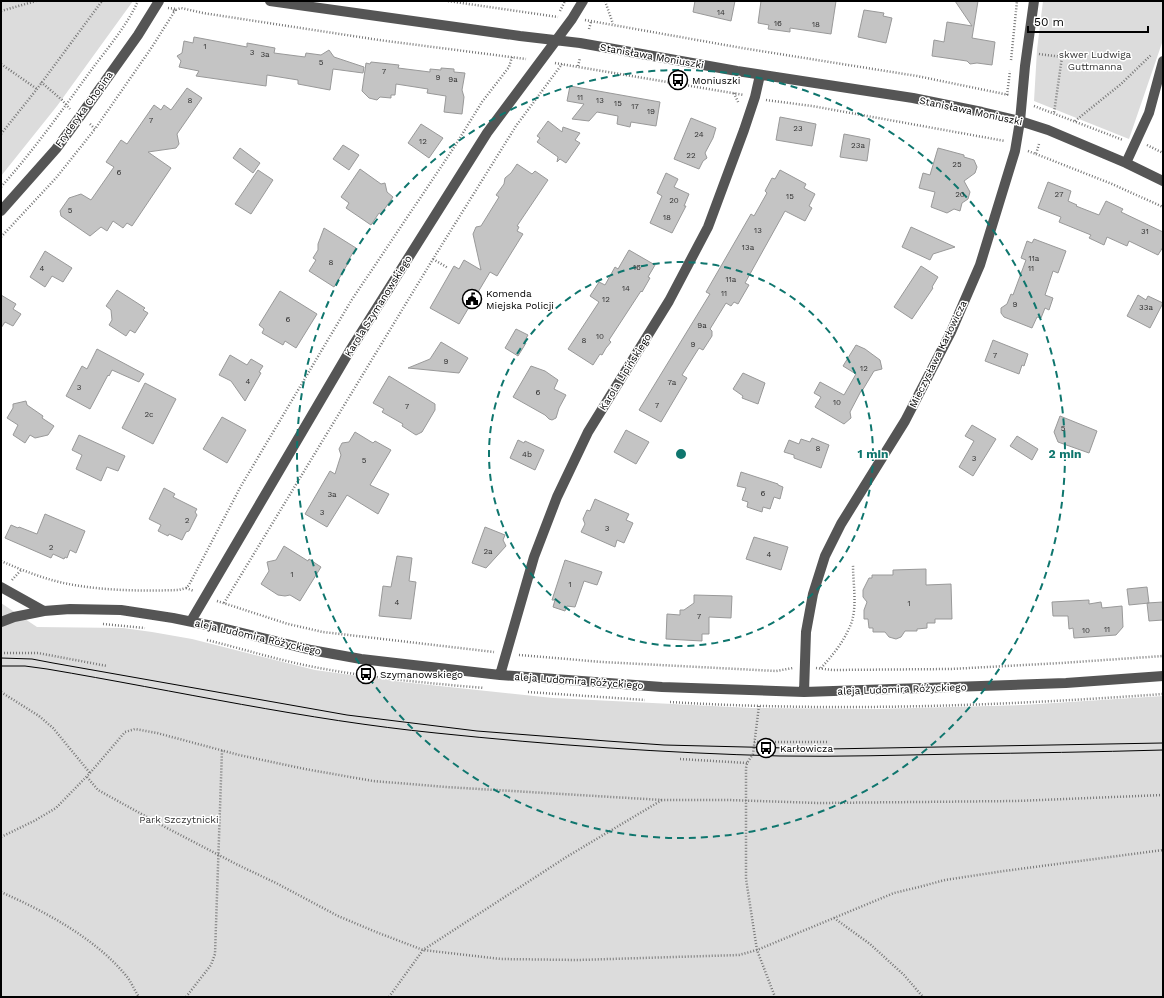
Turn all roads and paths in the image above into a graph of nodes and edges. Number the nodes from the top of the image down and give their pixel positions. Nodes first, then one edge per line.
1 (36, 1) edge
2 (102, 1) edge
3 (138, 1) edge
4 (159, 1) edge
5 (270, 1) edge
6 (448, 1) edge
7 (583, 1) edge
8 (605, 1) edge
9 (1018, 1) edge
10 (1034, 1) edge
11 (168, 8) dead end
12 (1, 11) edge
13 (173, 11) dead end
14 (562, 17) dead end
15 (583, 20) dead end
16 (591, 22) junction
17 (613, 24) junction
18 (589, 29) dead end
19 (555, 41) junction
20 (1027, 52) junction
21 (1153, 52) dead end
22 (512, 57) junction
23 (518, 58) dead end
24 (580, 58) dead end
25 (1011, 61) dead end
26 (551, 62) dead end
27 (1163, 62) edge
28 (1, 64) edge
29 (562, 64) junction
30 (578, 66) junction
31 (1010, 69) dead end
32 (760, 75) junction
33 (41, 82) junction
34 (37, 89) junction
35 (746, 95) dead end
36 (1007, 95) junction
37 (1012, 96) dead end
38 (762, 99) dead end
39 (66, 105) junction
40 (1033, 105) dead end
41 (70, 109) dead end
42 (1050, 111) junction
43 (1054, 113) junction
44 (1048, 117) dead end
45 (1020, 121) junction
46 (1075, 121) junction
47 (89, 124) dead end
48 (96, 129) junction
49 (1, 134) edge
50 (1007, 141) dead end
51 (1136, 142) junction
52 (1039, 144) dead end
53 (1025, 150) dead end
54 (1163, 152) edge
55 (1036, 154) junction
56 (1126, 163) junction
57 (1163, 181) edge
58 (1, 186) edge
59 (1163, 207) edge
60 (1, 211) edge
61 (1, 237) edge
62 (433, 259) junction
63 (448, 268) dead end
64 (1, 561) edge
65 (853, 565) dead end
66 (1, 587) edge
67 (224, 603) dead end
68 (44, 611) junction
69 (191, 621) junction
70 (1, 622) edge
71 (1, 653) edge
72 (1163, 656) edge
73 (107, 666) dead end
74 (821, 668) junction
75 (805, 669) junction
76 (776, 671) dead end
77 (500, 675) junction
78 (1163, 676) edge
79 (1, 692) edge
80 (804, 692) junction
81 (1163, 694) edge
82 (754, 742) junction
83 (829, 742) dead end
84 (222, 750) junction
85 (680, 759) dead end
86 (747, 763) junction
87 (90, 774) junction
88 (87, 777) junction
89 (1163, 795) edge
90 (662, 800) junction
91 (746, 800) junction
92 (1, 837) edge
93 (1163, 850) edge
94 (219, 855) junction
95 (1, 892) edge
96 (834, 918) junction
97 (423, 950) junction
98 (757, 950) junction
99 (139, 997) edge
100 (186, 997) edge
101 (389, 997) edge
102 (775, 997) edge
103 (923, 997) edge

1 - 12 path
2 - 33 path
3 - 39 path
4 - 60 street, Fryderyka Chopina
5 - 19 street, Stanisława Moniuszki
6 - 14 path
7 - 19 street, Karola Szymanowskiego
8 - 17 path
9 - 25 path
10 - 20 street, Mieczysława Karłowicza
11 - 48 path
13 - 22 path
15 - 16 path
16 - 17 path
16 - 18 path
17 - 36 path
19 - 32 street, Stanisława Moniuszki
19 - 69 street, Karola Szymanowskiego
20 - 43 path
20 - 45 street, Mieczysława Karłowicza
21 - 46 path
22 - 23 path
22 - 64 path
24 - 30 path
26 - 29 path
27 - 51 street
28 - 34 path
29 - 30 path
29 - 62 path
30 - 35 path
31 - 36 path
32 - 45 street, Stanisława Moniuszki
32 - 77 street, Karola Lipińskiego
33 - 34 path
33 - 39 path
34 - 49 path
36 - 37 path
38 - 50 path
39 - 41 path
39 - 58 path
40 - 42 path
42 - 43 path
42 - 44 path
43 - 46 path
45 - 56 street, Stanisława Moniuszki
45 - 75 street, Mieczysława Karłowicza
46 - 51 path
47 - 48 path
48 - 61 path
51 - 54 path
51 - 56 street
52 - 55 path
53 - 55 path
55 - 59 path
56 - 57 street, Stanisława Moniuszki
62 - 63 path
62 - 67 path
65 - 74 path
66 - 68 street
68 - 69 street, aleja Ludomira Różyckiego
68 - 70 street, aleja Ludomira Różyckiego
69 - 77 street, aleja Ludomira Różyckiego
71 - 73 path
72 - 74 path
74 - 75 path
75 - 76 path
75 - 80 street, Mieczysława Karłowicza
77 - 80 street, aleja Ludomira Różyckiego
78 - 80 street, aleja Ludomira Różyckiego
79 - 87 path
81 - 82 path
82 - 83 path
82 - 86 path
84 - 87 path
84 - 90 path
84 - 94 path
85 - 86 path
86 - 91 path
87 - 88 path
88 - 92 path
88 - 94 path
89 - 91 path
90 - 91 path
90 - 97 path
91 - 98 path
93 - 96 path
94 - 97 path
94 - 100 path
95 - 99 path
96 - 98 path
96 - 103 path
97 - 98 path
97 - 101 path
98 - 102 path

